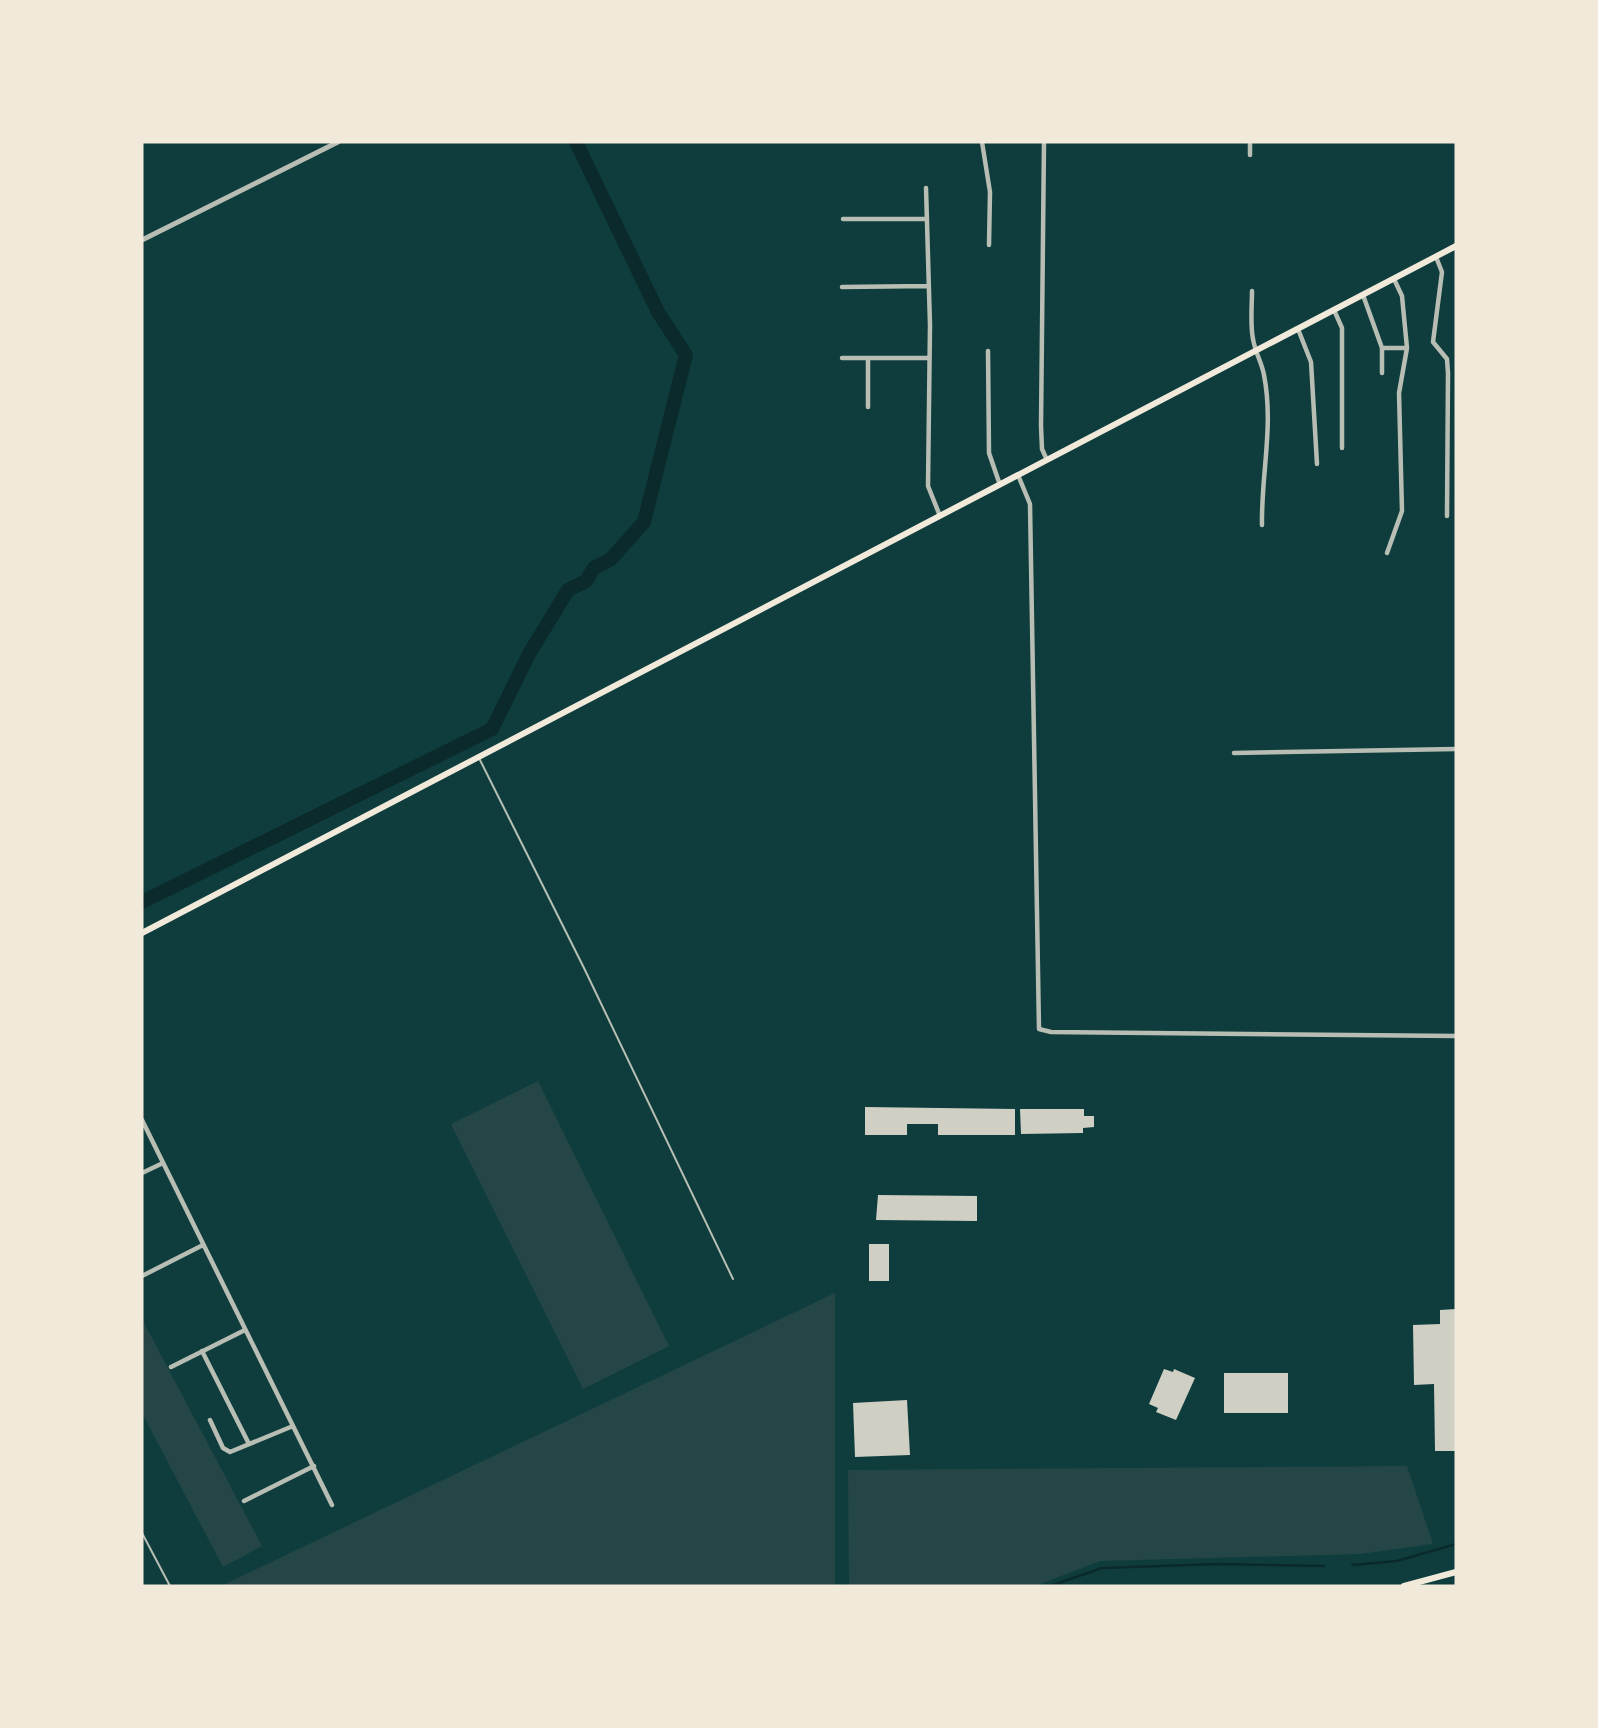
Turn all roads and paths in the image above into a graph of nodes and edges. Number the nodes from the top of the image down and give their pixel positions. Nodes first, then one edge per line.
1 (338, 142) edge
2 (982, 142) edge
3 (1044, 142) edge
4 (1251, 142) edge
5 (1250, 155) dead end
6 (926, 188) dead end
7 (843, 219) dead end
8 (928, 219) junction
9 (142, 240) edge
10 (989, 246) dead end
11 (1456, 246) edge
12 (1436, 257) junction
13 (1394, 279) junction
14 (929, 286) junction
15 (842, 287) dead end
16 (1252, 291) dead end
17 (1363, 295) junction
18 (1334, 310) junction
19 (1298, 329) junction
20 (1382, 348) junction
21 (1408, 348) junction
22 (988, 351) dead end
23 (1256, 351) junction
24 (842, 358) dead end
25 (867, 358) junction
26 (929, 358) junction
27 (1381, 373) dead end
28 (868, 407) dead end
29 (1342, 448) dead end
30 (1047, 460) junction
31 (1317, 464) dead end
32 (1018, 475) junction
33 (1000, 485) junction
34 (940, 516) junction
35 (1447, 516) dead end
36 (1262, 525) dead end
37 (1387, 553) dead end
38 (1456, 749) edge
39 (1234, 753) dead end
40 (479, 757) junction
41 (142, 933) edge
42 (1456, 1035) edge
43 (142, 1120) edge
44 (163, 1163) junction
45 (142, 1173) edge
46 (203, 1245) junction
47 (142, 1276) edge
48 (733, 1279) dead end
49 (245, 1330) junction
50 (202, 1351) junction
51 (171, 1367) dead end
52 (210, 1420) dead end
53 (293, 1426) junction
54 (249, 1444) junction
55 (314, 1466) junction
56 (244, 1501) dead end
57 (332, 1505) dead end
58 (142, 1533) edge
59 (1456, 1572) edge
60 (170, 1586) edge
61 (1404, 1586) edge

1 - 9 street
2 - 10 street
3 - 30 street
4 - 5 street
6 - 8 street
7 - 8 street
8 - 14 street
11 - 12 main road
12 - 13 main road
12 - 35 street
13 - 17 main road
13 - 21 street
14 - 15 street
14 - 26 street
16 - 23 street
17 - 18 main road
17 - 20 street
18 - 19 main road
18 - 29 street
19 - 23 main road
19 - 31 street
20 - 21 street
20 - 27 street
21 - 37 street
22 - 33 street
23 - 30 main road
23 - 36 street
24 - 25 street
25 - 26 street
25 - 28 street
26 - 34 street
30 - 32 main road
32 - 33 main road
32 - 42 street
33 - 34 main road
34 - 40 main road
38 - 39 street
40 - 41 main road
40 - 48 lane
43 - 44 street
44 - 45 street
44 - 46 street
46 - 47 street
46 - 49 street
49 - 50 street
49 - 53 street
50 - 51 street
50 - 54 street
52 - 54 street
53 - 54 street
53 - 55 street
55 - 56 street
55 - 57 street
58 - 60 lane
59 - 61 main road

